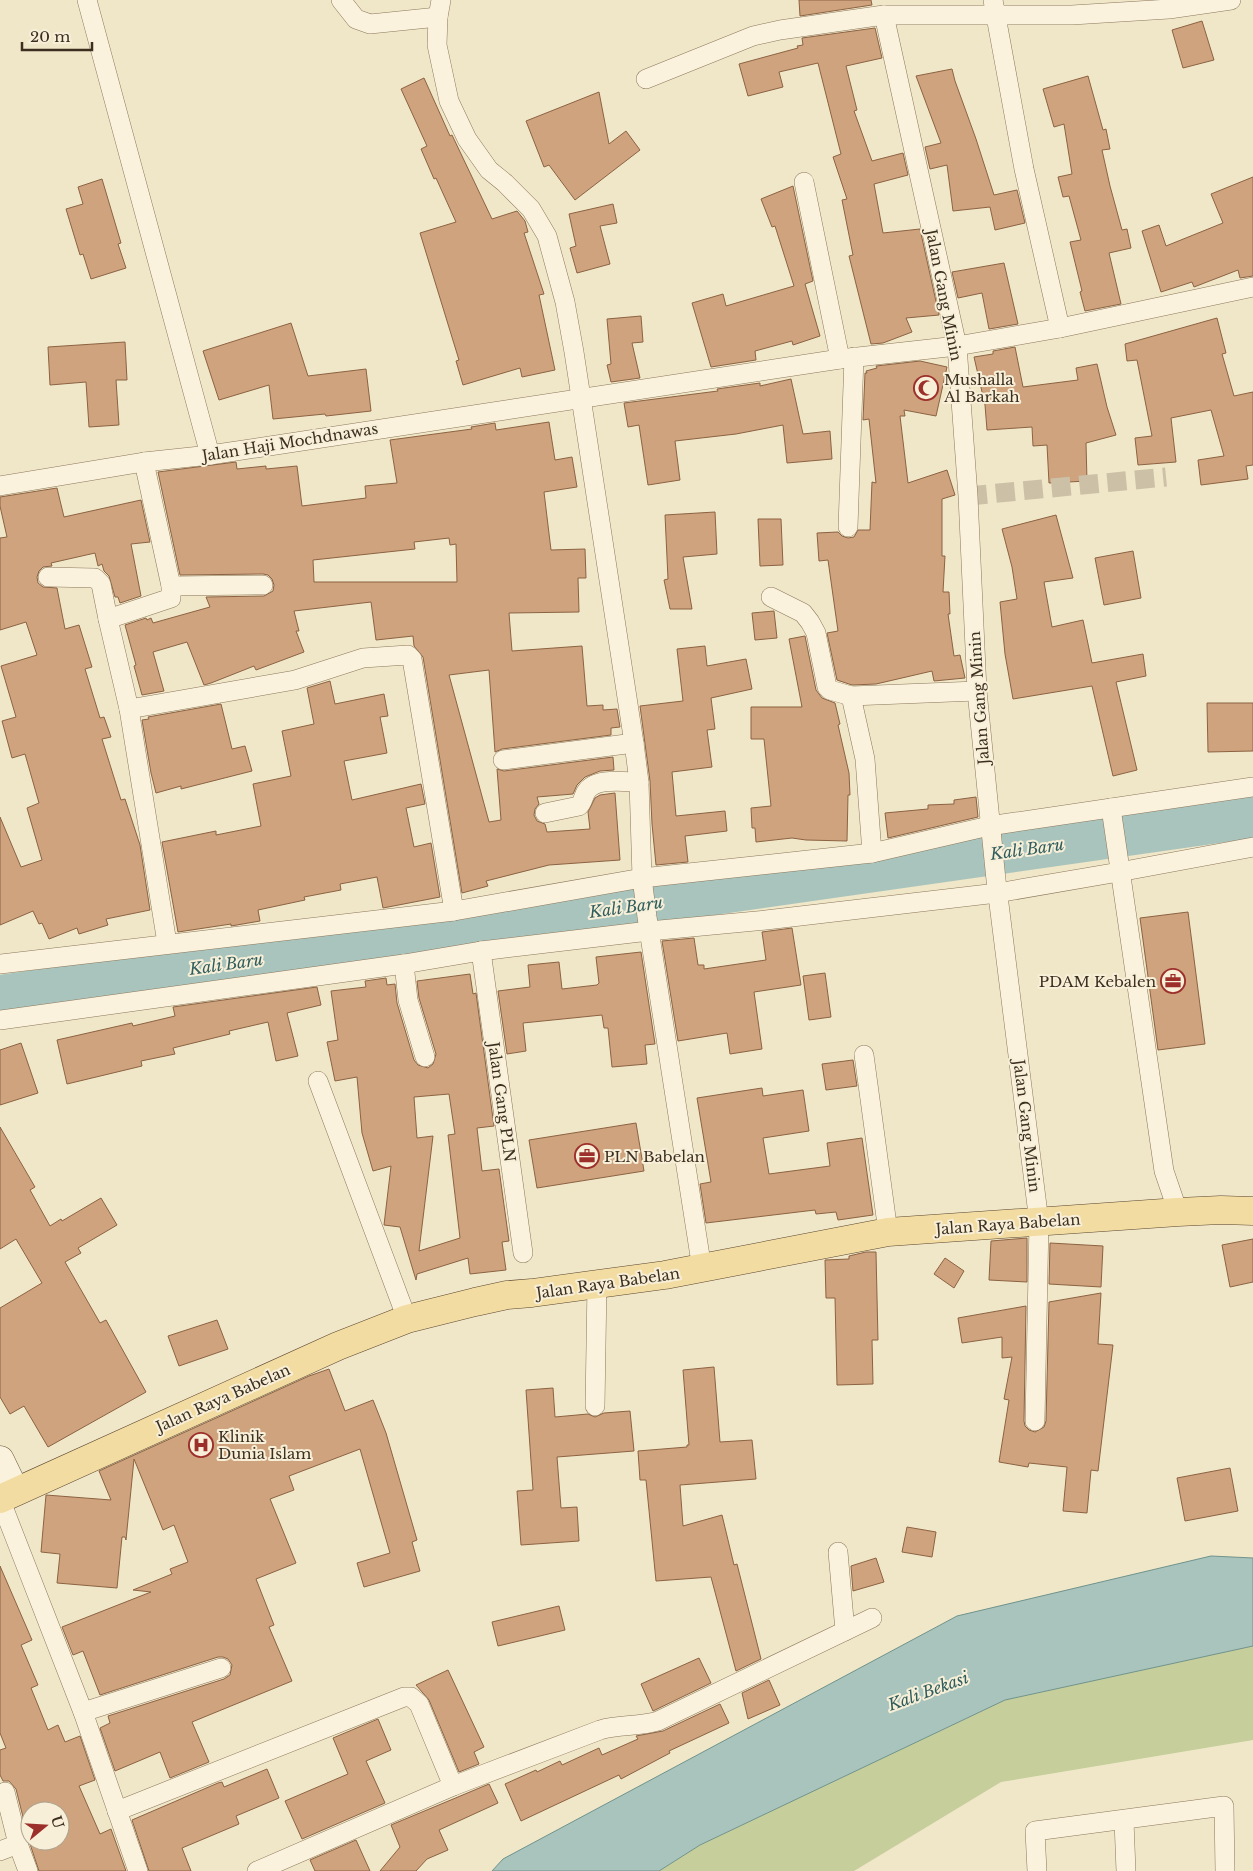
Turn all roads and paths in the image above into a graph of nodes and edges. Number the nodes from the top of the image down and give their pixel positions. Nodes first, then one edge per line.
1 (87, 0) edge
2 (341, 0) edge
3 (1231, 0) edge
4 (440, 8) edge
5 (995, 8) edge
6 (884, 15) junction
7 (646, 79) dead end
8 (804, 182) dead end
9 (1253, 286) edge
10 (1060, 328) junction
11 (957, 346) junction
12 (847, 358) junction
13 (580, 398) junction
14 (210, 454) junction
15 (144, 462) junction
16 (0, 486) edge
17 (848, 527) dead end
18 (48, 577) dead end
19 (263, 585) dead end
20 (171, 586) junction
21 (771, 597) dead end
22 (108, 619) junction
23 (977, 691) junction
24 (851, 696) junction
25 (129, 709) junction
26 (634, 743) junction
27 (503, 760) dead end
28 (639, 782) junction
29 (1253, 787) edge
30 (545, 812) dead end
31 (1112, 816) junction
32 (990, 834) junction
33 (1253, 847) edge
34 (872, 853) junction
35 (1118, 866) junction
36 (643, 887) junction
37 (996, 887) junction
38 (454, 911) junction
39 (648, 924) junction
40 (168, 943) junction
41 (481, 951) junction
42 (0, 964) edge
43 (404, 964) junction
44 (0, 1020) edge
45 (864, 1055) dead end
46 (425, 1057) dead end
47 (318, 1081) dead end
48 (1253, 1211) edge
49 (1178, 1212) junction
50 (1039, 1222) junction
51 (888, 1232) junction
52 (523, 1253) dead end
53 (702, 1269) junction
54 (597, 1284) junction
55 (407, 1319) junction
56 (595, 1406) dead end
57 (1035, 1421) dead end
58 (0, 1460) edge
59 (5, 1497) edge
60 (838, 1552) dead end
61 (872, 1618) dead end
62 (845, 1631) junction
63 (221, 1668) dead end
64 (83, 1712) junction
65 (453, 1786) junction
66 (4, 1792) dead end
67 (117, 1810) junction
68 (1124, 1820) junction
69 (18, 1844) junction
70 (0, 1851) edge
71 (28, 1871) edge
72 (138, 1871) edge
73 (259, 1871) edge
74 (1037, 1871) edge
75 (1126, 1871) edge
76 (1225, 1871) edge

1 - 14 street
2 - 4 street
3 - 5 street
4 - 13 street
5 - 6 street
5 - 10 street
6 - 7 street
6 - 11 street, Jalan Gang Minin
8 - 12 street
9 - 10 street, Jalan Haji Mochdnawas
10 - 11 street, Jalan Haji Mochdnawas
11 - 12 street, Jalan Haji Mochdnawas
11 - 23 street, Jalan Gang Minin
12 - 13 street, Jalan Haji Mochdnawas
12 - 17 street
13 - 14 street, Jalan Haji Mochdnawas
13 - 26 street
14 - 15 street, Jalan Haji Mochdnawas
15 - 16 street, Jalan Haji Mochdnawas
15 - 20 street
18 - 22 street
19 - 20 street
20 - 22 street
21 - 24 street
22 - 25 street
23 - 24 street
23 - 32 street, Jalan Gang Minin
24 - 34 street
25 - 38 street
25 - 40 street
26 - 27 street
26 - 28 street
28 - 30 street
28 - 36 street
29 - 31 street
31 - 32 street
31 - 35 street
32 - 34 street
32 - 37 street, Jalan Gang Minin
33 - 35 street
34 - 36 street
35 - 37 street
35 - 49 street
36 - 38 street
36 - 39 street
37 - 39 street
37 - 50 street, Jalan Gang Minin
38 - 40 street
39 - 41 street
39 - 53 street
40 - 42 street
41 - 43 street
41 - 52 street, Jalan Gang PLN
43 - 44 street
43 - 46 street
45 - 51 street
47 - 55 street
48 - 49 main road, Jalan Raya Babelan
49 - 50 main road, Jalan Raya Babelan
50 - 51 main road, Jalan Raya Babelan
50 - 57 street, Jalan Gang Minin
51 - 53 main road, Jalan Raya Babelan
53 - 54 main road, Jalan Raya Babelan
54 - 55 main road, Jalan Raya Babelan
54 - 56 street
55 - 59 main road, Jalan Raya Babelan
58 - 59 street
59 - 64 street
60 - 62 street
61 - 62 street
62 - 65 street
63 - 64 street
64 - 67 street
65 - 67 street
65 - 73 street
66 - 69 street
67 - 72 street
68 - 74 street
68 - 75 street
68 - 76 street
69 - 70 street
69 - 71 street

